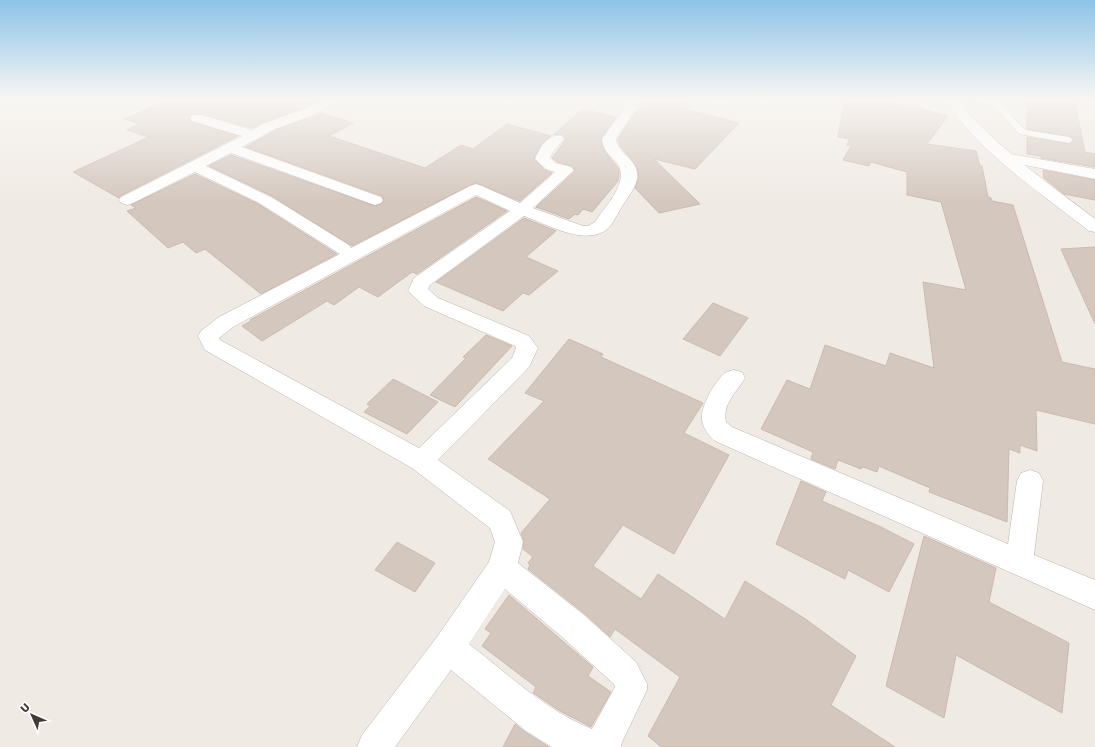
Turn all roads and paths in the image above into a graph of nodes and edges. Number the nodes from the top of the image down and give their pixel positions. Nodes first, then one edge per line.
1 (247, 133) edge
2 (258, 133) edge
3 (613, 133) edge
4 (982, 133) edge
5 (1027, 133) edge
6 (254, 135) junction
7 (557, 139) dead end
8 (1068, 140) dead end
9 (230, 148) junction
10 (1006, 157) junction
11 (195, 166) junction
12 (1095, 174) edge
13 (127, 200) dead end
14 (375, 200) dead end
15 (522, 210) junction
16 (1095, 227) edge
17 (343, 249) dead end
18 (734, 378) dead end
19 (421, 461) junction
20 (1030, 481) dead end
21 (1019, 562) junction
22 (502, 568) junction
23 (1095, 595) edge
24 (448, 648) junction
25 (374, 747) edge
26 (594, 747) edge
27 (604, 747) edge

1 - 6 street
2 - 6 street
3 - 15 street
4 - 10 street
5 - 8 lane
6 - 9 street
7 - 15 street
9 - 11 street
9 - 14 street
10 - 12 street
10 - 16 street
11 - 13 street
11 - 17 street
15 - 19 street
15 - 19 street
18 - 21 street
19 - 22 street
20 - 21 street
21 - 23 street
22 - 24 street
22 - 27 street
24 - 25 street
24 - 26 street

